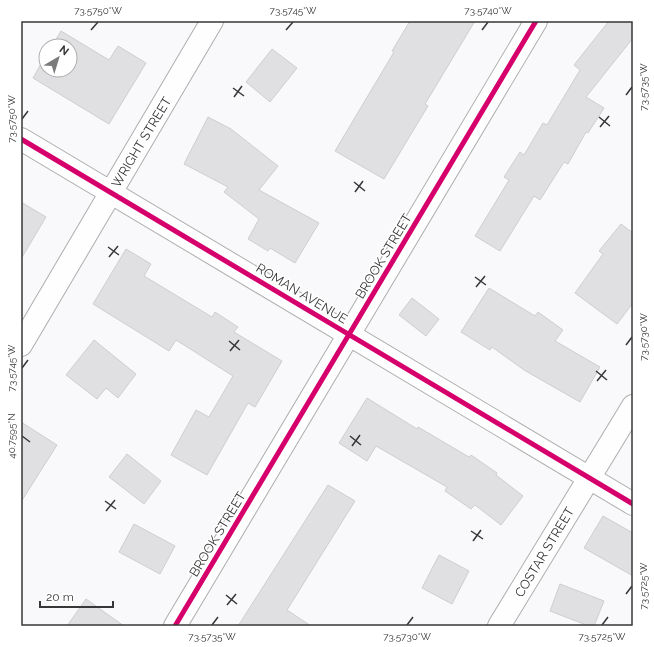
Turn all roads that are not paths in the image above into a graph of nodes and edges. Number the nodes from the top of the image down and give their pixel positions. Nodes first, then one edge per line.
1 (212, 21) edge
2 (536, 21) edge
3 (21, 139) edge
4 (111, 192) junction
5 (349, 335) junction
6 (21, 345) edge
7 (633, 406) edge
8 (589, 477) junction
9 (633, 504) edge
10 (175, 626) edge
11 (499, 626) edge

1 - 4 street, WRIGHT STREET
2 - 5 street, BROOK STREET
3 - 4 street, ROMAN AVENUE
4 - 5 street, ROMAN AVENUE
4 - 6 street, WRIGHT STREET
5 - 8 street, ROMAN AVENUE
5 - 10 street, BROOK STREET
7 - 8 street, COSTAR STREET
8 - 9 street, ROMAN AVENUE
8 - 11 street, COSTAR STREET

